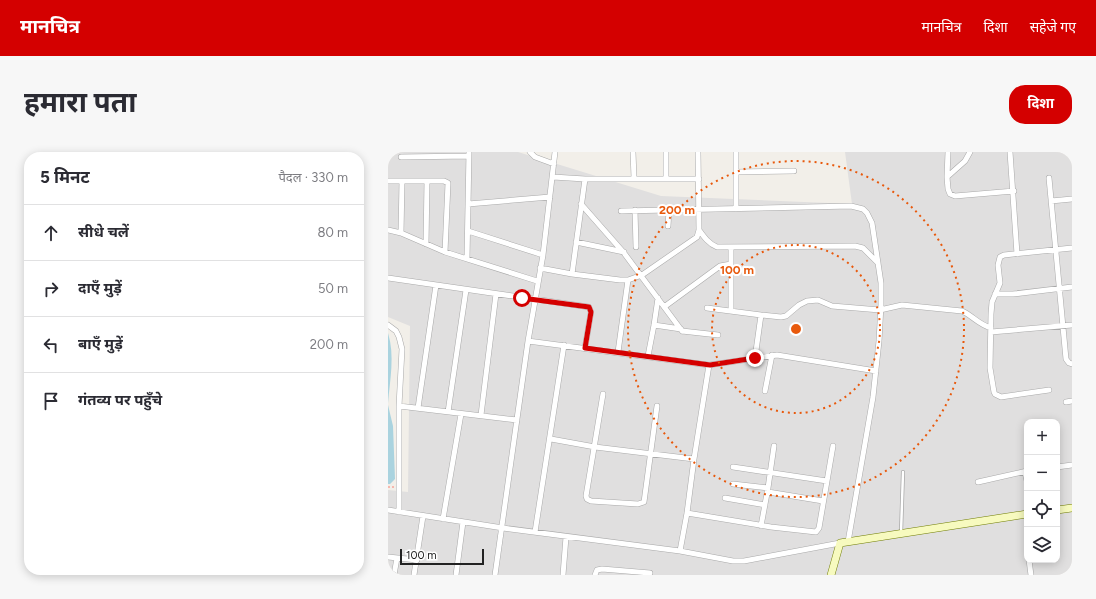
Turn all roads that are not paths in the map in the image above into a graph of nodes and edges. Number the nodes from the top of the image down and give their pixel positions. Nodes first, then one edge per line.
1 (530, 152) edge
2 (555, 152) edge
3 (633, 152) edge
4 (666, 152) edge
5 (698, 152) edge
6 (736, 152) edge
7 (948, 152) edge
8 (970, 152) edge
9 (1010, 152) edge
10 (469, 154) edge
11 (401, 157) dead end
12 (554, 164) junction
13 (794, 171) dead end
14 (736, 172) junction
15 (553, 177) junction
16 (947, 177) junction
17 (634, 178) junction
18 (666, 178) junction
19 (1049, 178) dead end
20 (585, 179) junction
21 (699, 179) junction
22 (388, 181) edge
23 (402, 181) junction
24 (427, 181) junction
25 (1014, 191) junction
26 (550, 197) junction
27 (1072, 199) edge
28 (1051, 201) junction
29 (468, 204) junction
30 (581, 204) junction
31 (736, 209) junction
32 (635, 210) junction
33 (669, 210) junction
34 (699, 210) junction
35 (620, 211) dead end
36 (668, 226) dead end
37 (388, 230) edge
38 (699, 230) junction
39 (468, 231) junction
40 (401, 233) junction
41 (576, 242) junction
42 (426, 244) junction
43 (636, 247) dead end
44 (731, 247) junction
45 (1072, 248) edge
46 (1057, 249) junction
47 (445, 252) junction
48 (624, 253) junction
49 (1017, 254) junction
50 (543, 255) junction
51 (467, 259) junction
52 (878, 263) junction
53 (731, 264) junction
54 (540, 268) junction
55 (572, 274) junction
56 (642, 275) junction
57 (388, 278) edge
58 (628, 280) junction
59 (537, 281) junction
60 (436, 285) junction
61 (1072, 287) edge
62 (1060, 288) junction
63 (466, 290) junction
64 (496, 294) junction
65 (995, 294) junction
66 (658, 298) junction
67 (535, 300) junction
68 (664, 307) junction
69 (707, 308) dead end
70 (880, 310) junction
71 (731, 312) junction
72 (761, 315) junction
73 (388, 325) edge
74 (654, 325) junction
75 (1072, 325) edge
76 (1064, 326) junction
77 (991, 330) junction
78 (682, 331) junction
79 (718, 335) dead end
80 (528, 341) junction
81 (564, 345) junction
82 (585, 348) junction
83 (618, 352) junction
84 (772, 355) junction
85 (648, 356) junction
86 (755, 358) junction
87 (1072, 364) edge
88 (710, 365) junction
89 (876, 371) junction
90 (1049, 390) dead end
91 (765, 391) dead end
92 (603, 394) dead end
93 (1072, 401) edge
94 (1066, 402) dead end
95 (399, 406) junction
96 (657, 406) dead end
97 (418, 408) junction
98 (448, 412) junction
99 (461, 414) junction
100 (481, 415) junction
101 (517, 420) junction
102 (551, 439) junction
103 (774, 446) dead end
104 (833, 446) dead end
105 (595, 447) junction
106 (650, 454) junction
107 (694, 459) junction
108 (1072, 465) edge
109 (733, 467) dead end
110 (1060, 467) edge
111 (904, 472) dead end
112 (1024, 472) edge
113 (771, 473) junction
114 (827, 481) junction
115 (978, 482) dead end
116 (732, 484) dead end
117 (768, 490) junction
118 (725, 498) dead end
119 (824, 501) junction
120 (765, 505) junction
121 (1072, 508) edge
122 (388, 510) edge
123 (1060, 510) edge
124 (399, 512) junction
125 (687, 513) junction
126 (1024, 514) edge
127 (424, 516) junction
128 (443, 519) junction
129 (463, 522) junction
130 (761, 526) junction
131 (502, 528) junction
132 (536, 532) junction
133 (901, 533) junction
134 (566, 536) junction
135 (848, 542) junction
136 (840, 543) junction
137 (680, 552) junction
138 (388, 557) edge
139 (397, 558) junction
140 (416, 560) junction
141 (1029, 563) edge
142 (650, 573) dead end
143 (394, 575) edge
144 (414, 575) edge
145 (456, 575) edge
146 (495, 575) edge
147 (562, 575) edge
148 (595, 575) edge
149 (831, 575) edge
150 (1031, 575) edge

1 - 12 street
2 - 12 street
3 - 17 street
4 - 18 street
5 - 21 street
6 - 14 street
7 - 16 street
8 - 16 street
9 - 25 street
10 - 11 street
10 - 29 street
12 - 15 street
13 - 14 street
14 - 31 street
15 - 20 street
15 - 26 street
16 - 25 street
17 - 18 street
17 - 20 street
18 - 21 street
19 - 28 street
20 - 30 street
21 - 34 street
22 - 23 street
23 - 24 street
23 - 40 street
24 - 42 street
24 - 47 street
25 - 49 street
26 - 29 street
26 - 50 street
27 - 28 street
28 - 46 street
29 - 39 street
30 - 41 street
30 - 48 street
31 - 34 street
31 - 52 street
32 - 33 street
32 - 35 street
32 - 43 street
33 - 34 street
33 - 36 street
34 - 38 street
37 - 40 street
38 - 44 street
38 - 56 street
39 - 50 street
39 - 51 street
40 - 42 street
41 - 48 street
41 - 55 street
42 - 47 street
44 - 52 street
44 - 53 street
45 - 46 street
46 - 49 street
46 - 62 street
47 - 51 street
48 - 56 street
49 - 65 street
50 - 54 street
51 - 59 street
52 - 70 street
53 - 68 street
53 - 71 street
54 - 55 street
54 - 59 street
55 - 58 street
56 - 58 street
56 - 66 street
57 - 60 street
58 - 83 street
59 - 67 street
60 - 63 street
60 - 97 street
61 - 62 street
62 - 65 street
62 - 76 street
63 - 64 street
63 - 98 street
64 - 67 street
64 - 100 street
65 - 77 street
66 - 68 street
66 - 74 street
67 - 80 street
67 - 82 street
68 - 78 street
69 - 71 street
70 - 72 street
70 - 77 street
70 - 89 street
71 - 72 street
72 - 86 street
73 - 95 street
74 - 78 street
74 - 85 street
75 - 76 street
76 - 77 street
76 - 87 street
77 - 90 street
78 - 79 street
80 - 81 street
80 - 101 street
81 - 82 street
81 - 102 street
82 - 83 street
83 - 85 street
84 - 86 street
84 - 89 street
84 - 91 street
85 - 88 street
86 - 88 street
88 - 107 street
89 - 135 street
92 - 105 street
93 - 94 street
95 - 97 street
95 - 124 street
96 - 106 street
97 - 98 street
98 - 99 street
99 - 100 street
99 - 128 street
100 - 101 street
101 - 131 street
102 - 105 street
102 - 132 street
103 - 113 street
104 - 114 street
105 - 106 street
105 - 106 street
106 - 107 street
107 - 125 street
108 - 110 street
109 - 113 street
111 - 133 lane
112 - 115 street
113 - 114 street
113 - 117 street
114 - 119 street
116 - 117 street
117 - 119 street
117 - 120 street
118 - 120 street
119 - 130 street
120 - 130 street
121 - 123 main road
122 - 124 street
124 - 127 street
125 - 130 street
125 - 137 street
126 - 133 main road
127 - 128 street
127 - 140 street
128 - 129 street
129 - 131 street
129 - 145 street
131 - 132 street
131 - 146 street
132 - 134 street
133 - 135 main road
134 - 137 street
134 - 147 street
135 - 136 main road
136 - 137 street
136 - 149 main road
138 - 139 street
139 - 140 street
139 - 143 street
140 - 144 street
141 - 150 street
142 - 148 street

